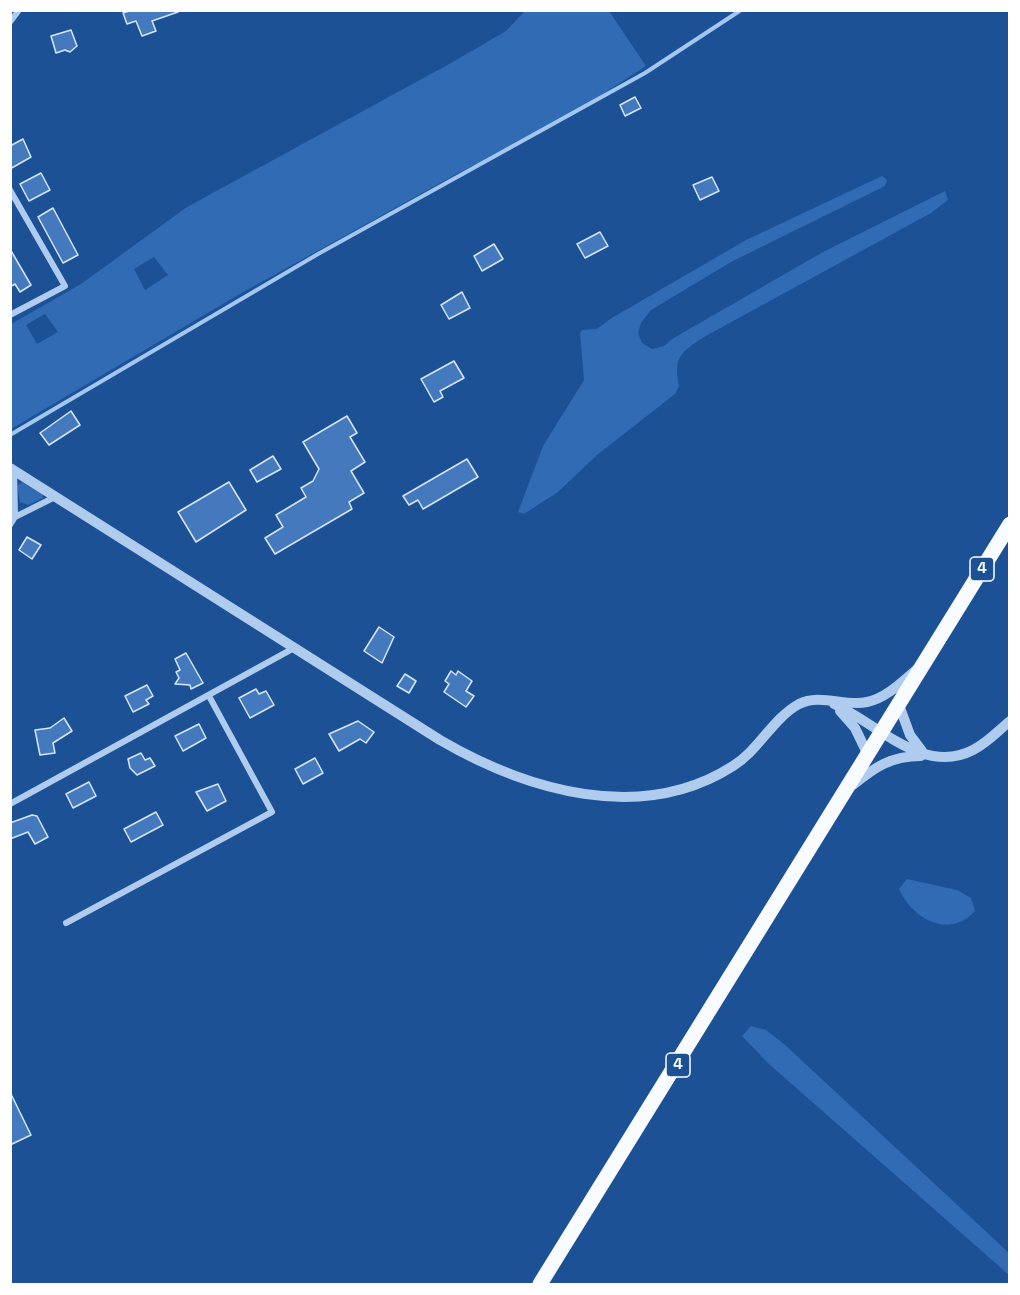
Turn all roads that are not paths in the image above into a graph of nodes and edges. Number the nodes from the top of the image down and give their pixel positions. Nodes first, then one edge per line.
1 (19, 10) edge
2 (10, 22) edge
3 (10, 190) edge
4 (10, 315) edge
5 (12, 469) edge
6 (56, 496) junction
7 (15, 517) junction
8 (1010, 524) edge
9 (10, 525) edge
10 (296, 647) junction
11 (924, 665) junction
12 (209, 696) junction
13 (825, 700) junction
14 (899, 705) junction
15 (1010, 721) edge
16 (882, 732) junction
17 (868, 755) junction
18 (927, 756) junction
19 (846, 791) junction
20 (10, 804) edge
21 (66, 923) dead end
22 (540, 1284) edge

1 - 2 street
3 - 4 street
5 - 6 street
5 - 7 street
6 - 7 street
6 - 10 street
7 - 9 street
8 - 11 main road, 4
10 - 12 street
10 - 13 street
11 - 13 street
11 - 14 main road, 4
12 - 20 street
12 - 21 street
13 - 16 street
13 - 17 street
14 - 16 main road, 4
14 - 18 street
15 - 18 street
16 - 17 main road, 4
16 - 18 street
17 - 19 main road, 4
18 - 19 street
19 - 22 main road, 4

